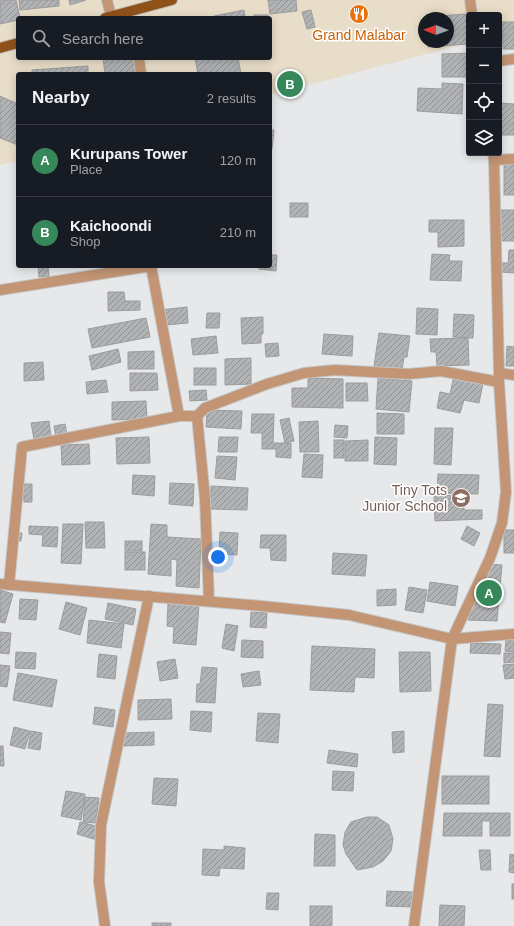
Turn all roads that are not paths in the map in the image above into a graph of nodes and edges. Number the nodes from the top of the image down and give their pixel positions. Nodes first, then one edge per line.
1 (107, 0) edge
2 (172, 0) edge
3 (470, 0) edge
4 (472, 12) edge
5 (134, 14) edge
6 (108, 16) edge
7 (117, 16) edge
8 (16, 44) edge
9 (0, 48) edge
10 (514, 59) edge
11 (139, 60) edge
12 (502, 61) edge
13 (141, 72) edge
14 (493, 156) edge
15 (514, 159) edge
16 (138, 268) edge
17 (151, 268) edge
18 (0, 290) edge
19 (514, 375) edge
20 (499, 377) junction
21 (179, 416) junction
22 (197, 416) junction
23 (5, 584) edge
24 (149, 596) junction
25 (209, 601) junction
26 (514, 634) edge
27 (452, 640) junction
28 (105, 926) edge
29 (414, 926) edge

1 - 6 street
2 - 5 main road
3 - 4 street
5 - 7 main road
8 - 9 main road
10 - 12 street
11 - 13 street
14 - 15 street
14 - 20 street
16 - 18 street
17 - 21 street
19 - 20 street
20 - 22 street
20 - 27 street
21 - 22 street
21 - 23 street
22 - 25 street
23 - 24 street
24 - 25 street
24 - 28 street
25 - 27 street
26 - 27 street
27 - 29 street

